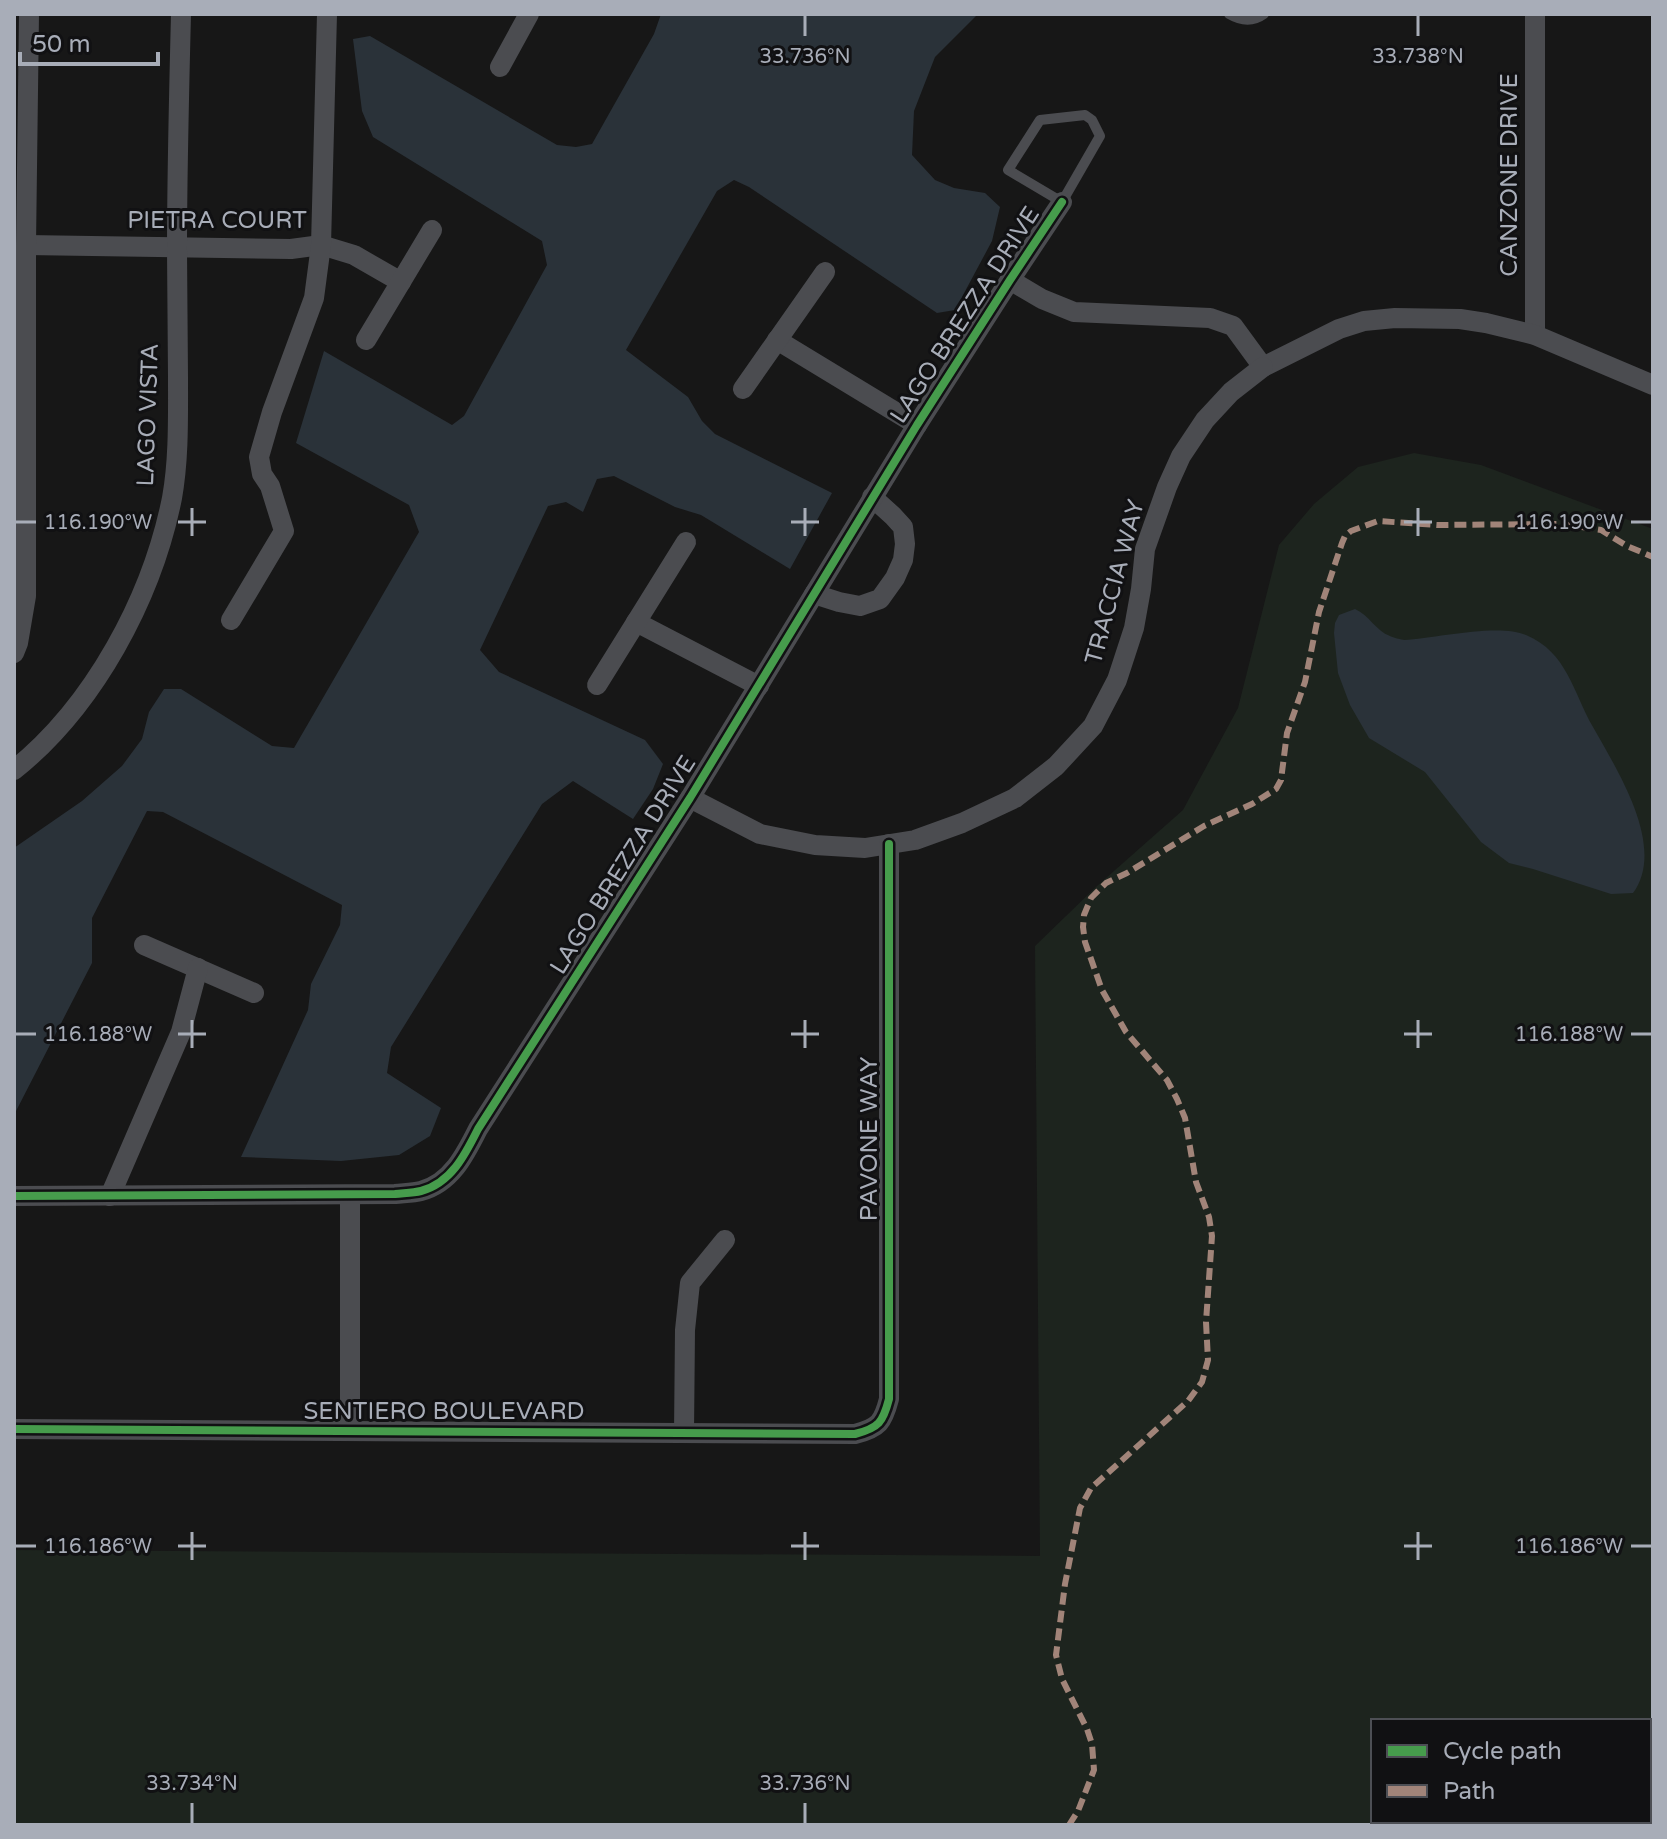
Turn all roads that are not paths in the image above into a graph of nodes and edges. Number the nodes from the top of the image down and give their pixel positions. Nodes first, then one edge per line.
1 (29, 14) edge
2 (181, 14) edge
3 (327, 14) edge
4 (529, 14) edge
5 (1229, 14) edge
6 (1264, 14) edge
7 (1535, 14) edge
8 (500, 67) dead end
9 (1062, 202) junction
10 (432, 230) dead end
11 (26, 245) junction
12 (321, 245) junction
13 (177, 247) junction
14 (825, 272) dead end
15 (1010, 280) junction
16 (401, 282) junction
17 (1535, 335) junction
18 (366, 340) dead end
19 (777, 340) junction
20 (1263, 367) junction
21 (1653, 385) edge
22 (743, 389) dead end
23 (917, 425) junction
24 (872, 497) junction
25 (20, 526) edge
26 (686, 542) dead end
27 (814, 594) junction
28 (231, 620) dead end
29 (636, 622) junction
30 (14, 653) edge
31 (597, 685) dead end
32 (759, 686) junction
33 (14, 770) edge
34 (690, 798) junction
35 (889, 844) junction
36 (144, 945) dead end
37 (198, 968) junction
38 (254, 993) dead end
39 (350, 1195) junction
40 (14, 1196) edge
41 (110, 1196) junction
42 (725, 1240) dead end
43 (14, 1429) edge
44 (873, 1430) joint
45 (350, 1431) junction
46 (684, 1433) junction

1 - 11 street
2 - 13 street, LAGO VISTA
3 - 12 street
4 - 8 street
5 - 6 lane
7 - 17 street, CANZONE DRIVE
9 - 9 lane
9 - 15 street, LAGO BREZZA DRIVE
10 - 16 street
11 - 13 street, PIETRA COURT
11 - 25 street
12 - 13 street, PIETRA COURT
12 - 16 street, PIETRA COURT
12 - 28 street
13 - 33 street, LAGO VISTA
14 - 19 street
15 - 20 street
15 - 23 street, LAGO BREZZA DRIVE
16 - 18 street
17 - 20 street, TRACCIA WAY
17 - 21 street, TRACCIA WAY
19 - 22 street
19 - 23 street
20 - 35 street, TRACCIA WAY
23 - 24 street, LAGO BREZZA DRIVE
24 - 27 street, LAGO BREZZA DRIVE
24 - 27 street
25 - 30 street
26 - 29 street
27 - 32 street, LAGO BREZZA DRIVE
29 - 31 street
29 - 32 street
32 - 34 street, LAGO BREZZA DRIVE
34 - 35 street, TRACCIA WAY
34 - 39 street, LAGO BREZZA DRIVE
35 - 44 street, PAVONE WAY
36 - 37 street
37 - 38 street
37 - 41 street
39 - 41 street, LAGO BREZZA DRIVE
39 - 45 street
40 - 41 street, LAGO BREZZA DRIVE
42 - 46 street
43 - 45 street, SENTIERO BOULEVARD
44 - 46 street, SENTIERO BOULEVARD
45 - 46 street, SENTIERO BOULEVARD

